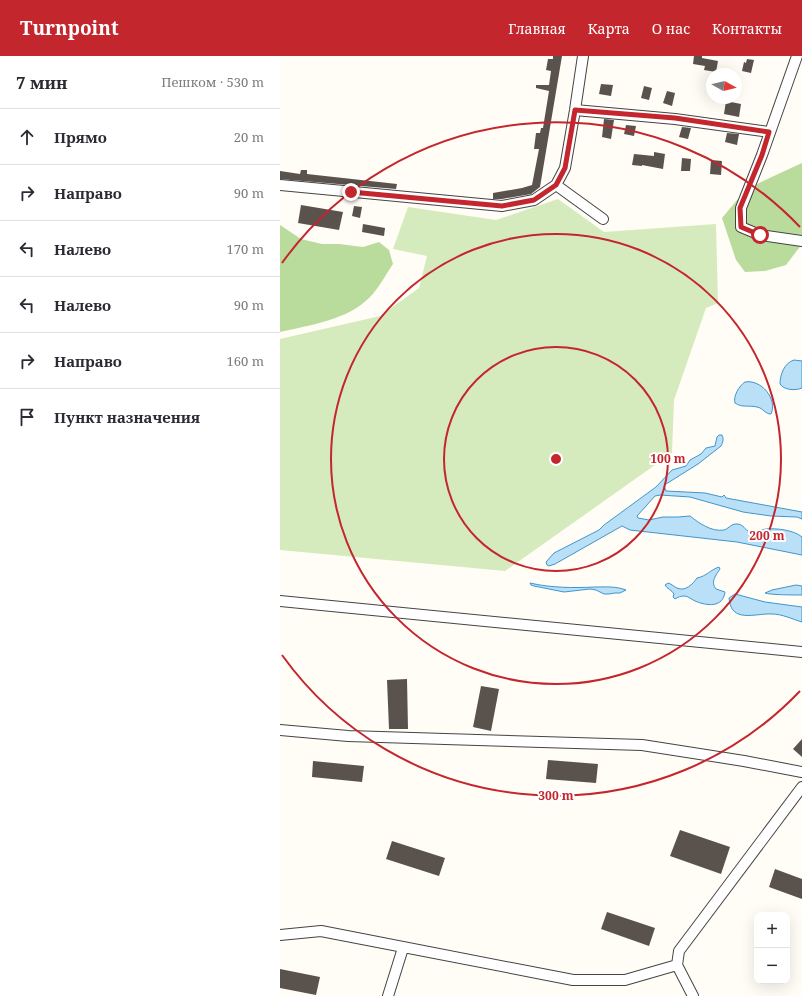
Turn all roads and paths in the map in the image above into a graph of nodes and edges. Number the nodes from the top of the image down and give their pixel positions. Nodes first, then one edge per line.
1 (583, 56) edge
2 (798, 57) edge
3 (575, 110) junction
4 (769, 132) junction
5 (280, 184) edge
6 (556, 185) junction
7 (603, 219) dead end
8 (802, 241) edge
9 (280, 601) edge
10 (802, 652) edge
11 (280, 730) edge
12 (802, 772) edge
13 (802, 787) edge
14 (280, 936) edge
15 (403, 948) junction
16 (677, 965) junction
17 (388, 996) edge
18 (692, 996) edge

1 - 3 street
2 - 4 street
3 - 4 street
3 - 6 street
4 - 8 street
5 - 6 street
6 - 7 street
9 - 10 street
11 - 12 street
13 - 16 street
14 - 15 street
15 - 16 street
15 - 17 street
16 - 18 street

